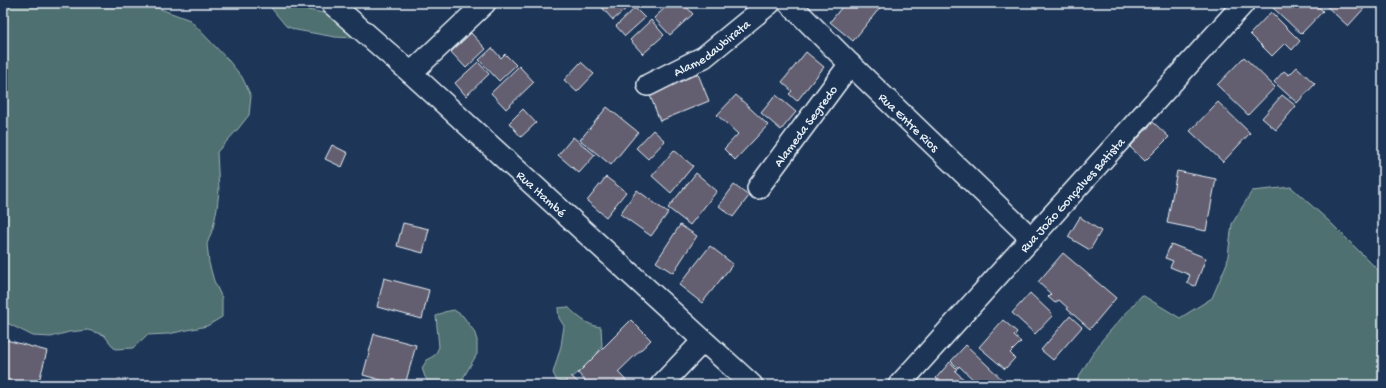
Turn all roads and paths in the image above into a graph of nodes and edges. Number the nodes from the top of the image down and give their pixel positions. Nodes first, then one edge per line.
1 (331, 3) edge
2 (484, 3) edge
3 (770, 3) edge
4 (789, 3) edge
5 (1244, 3) edge
6 (850, 64) junction
7 (411, 73) junction
8 (648, 85) dead end
9 (758, 188) dead end
10 (1032, 239) junction
11 (703, 341) junction
12 (662, 385) edge
13 (752, 385) edge
14 (899, 385) edge

1 - 7 street, Rua Itambé
2 - 7 street
3 - 8 street, AlamedaUbirata
4 - 6 street, Rua Entre Rios
5 - 10 street, Rua João Gonçalves Batista
6 - 9 street, Alameda Segredo
6 - 10 street, Rua Entre Rios
7 - 11 street, Rua Itambé
10 - 14 street, Rua João Gonçalves Batista
11 - 12 street
11 - 13 street, Rua Itambé

